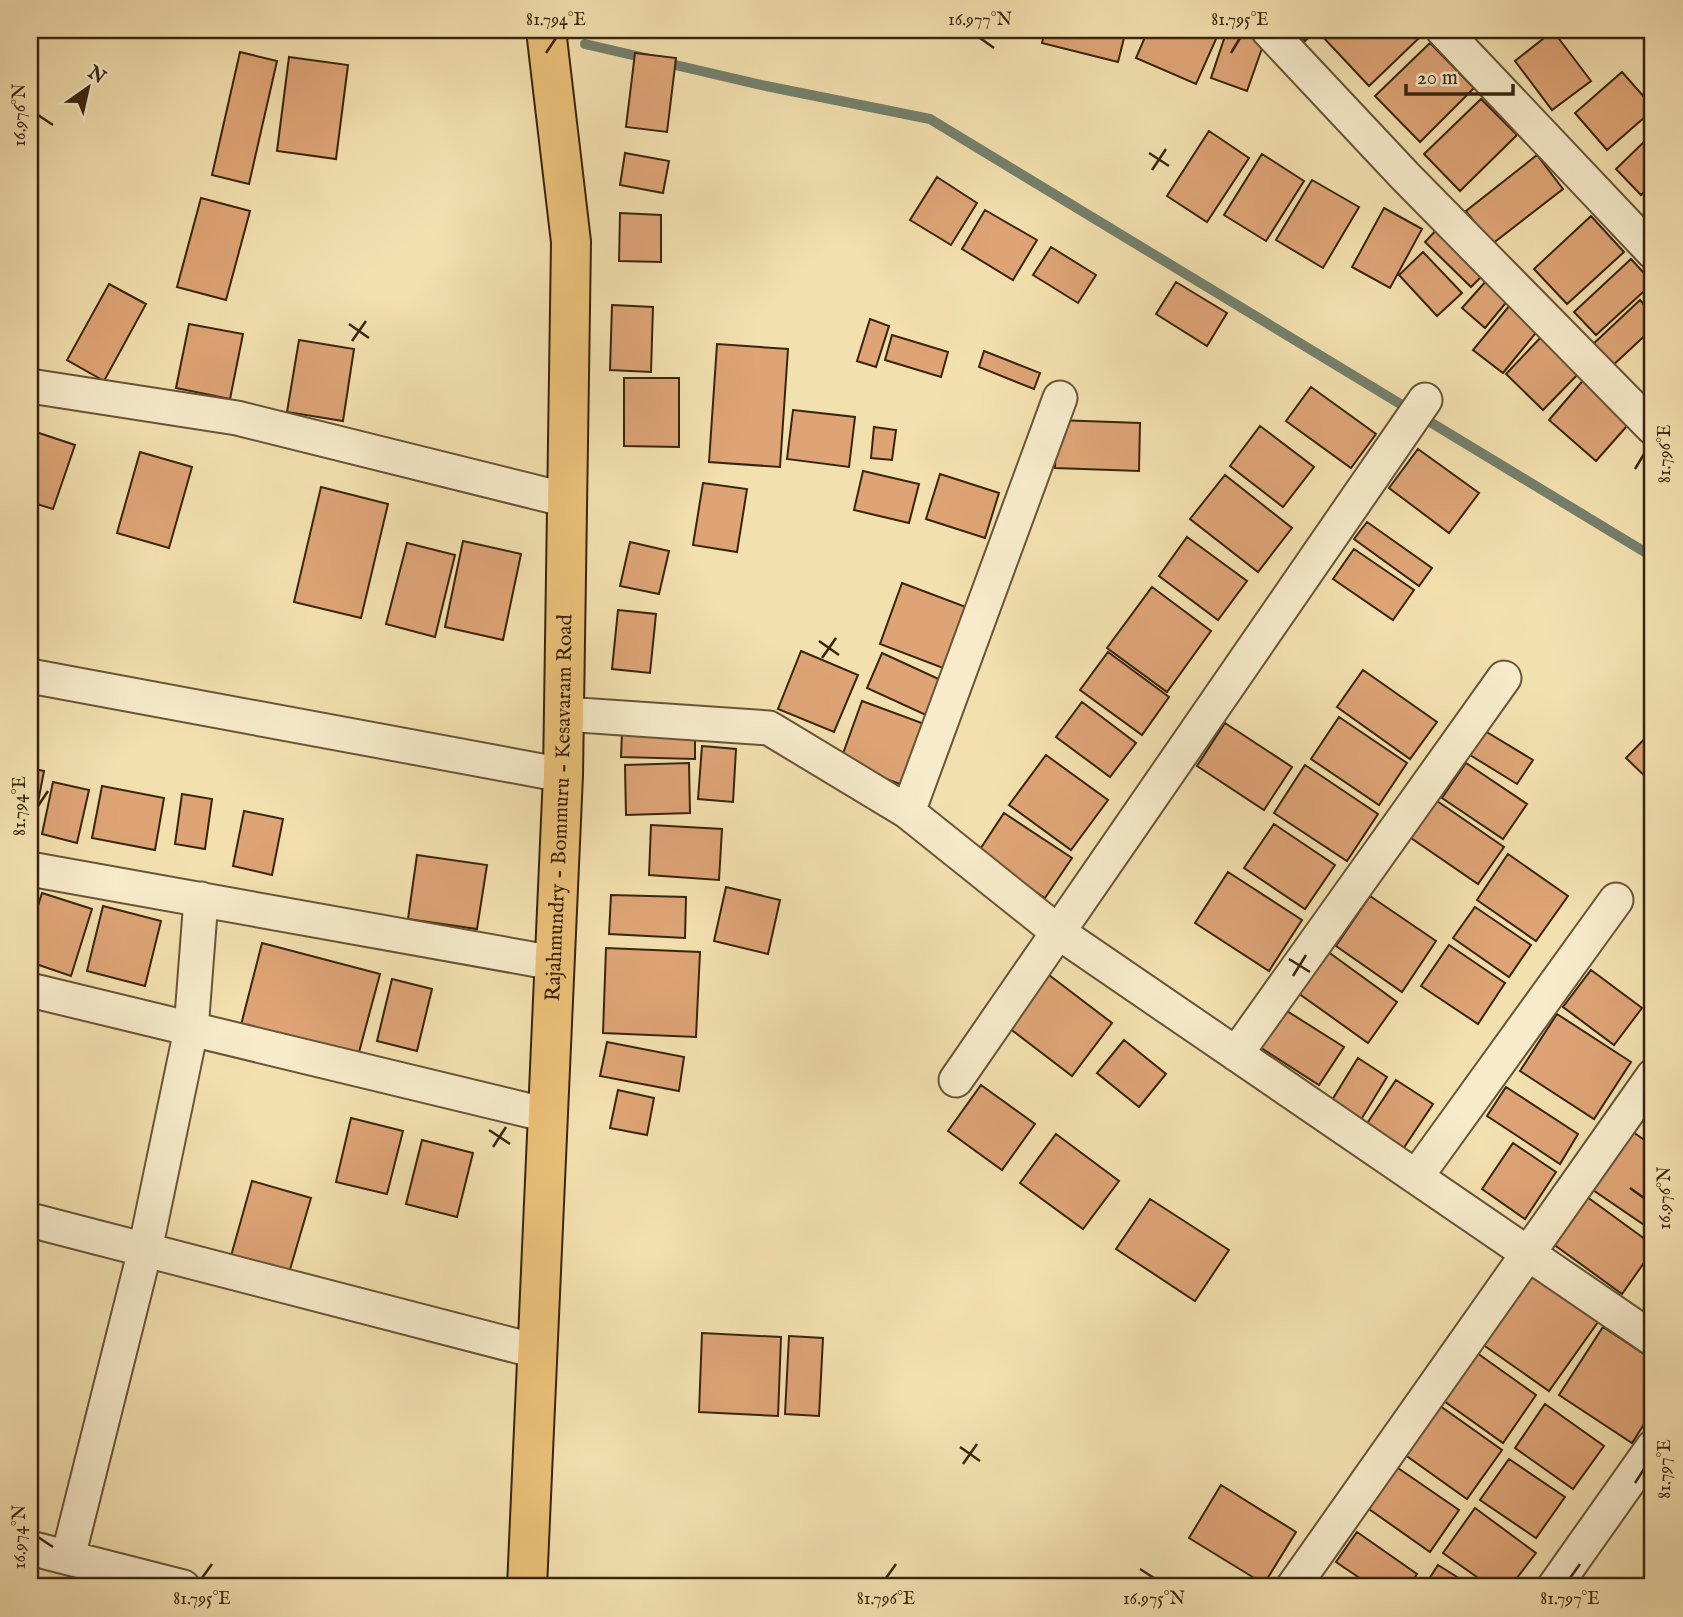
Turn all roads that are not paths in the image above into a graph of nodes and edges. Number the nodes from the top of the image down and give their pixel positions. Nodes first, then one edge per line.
1 (546, 30) edge
2 (1268, 30) edge
3 (1443, 30) edge
4 (1653, 252) edge
5 (30, 386) edge
6 (1060, 398) dead end
7 (1425, 400) dead end
8 (1653, 428) edge
9 (567, 500) junction
10 (30, 676) edge
11 (1504, 678) dead end
12 (564, 714) junction
13 (564, 775) junction
14 (908, 811) junction
15 (30, 869) edge
16 (201, 900) junction
17 (1616, 900) dead end
18 (1058, 932) junction
19 (554, 963) junction
20 (30, 990) edge
21 (191, 1030) junction
22 (1236, 1054) junction
23 (1653, 1076) edge
24 (956, 1080) dead end
25 (547, 1115) junction
26 (1416, 1177) junction
27 (30, 1220) edge
28 (145, 1250) junction
29 (1527, 1253) junction
30 (1653, 1339) edge
31 (536, 1351) junction
32 (1653, 1447) edge
33 (30, 1548) edge
34 (68, 1557) junction
35 (183, 1587) edge
36 (527, 1587) edge
37 (1293, 1587) edge
38 (1554, 1587) edge

1 - 9 main road, Rajahmundry - Bommuru - Kesavaram Road
2 - 8 street
3 - 4 street
5 - 9 street
6 - 14 street
7 - 18 street
9 - 12 main road, Rajahmundry - Bommuru - Kesavaram Road
10 - 13 street
11 - 22 street
12 - 13 main road, Rajahmundry - Bommuru - Kesavaram Road
12 - 14 street
13 - 19 main road, Rajahmundry - Bommuru - Kesavaram Road
14 - 18 street
15 - 16 street
16 - 19 street
16 - 21 street
17 - 26 street
18 - 22 street
18 - 24 street
19 - 25 main road, Rajahmundry - Bommuru - Kesavaram Road
20 - 21 street
21 - 25 street
21 - 28 street
22 - 26 street
23 - 29 street
25 - 31 main road, Rajahmundry - Bommuru - Kesavaram Road
26 - 29 street
27 - 28 street
28 - 31 street
28 - 34 street
29 - 30 street
29 - 37 street
31 - 36 main road, Rajahmundry - Bommuru - Kesavaram Road
32 - 38 street
33 - 34 street
34 - 35 street

